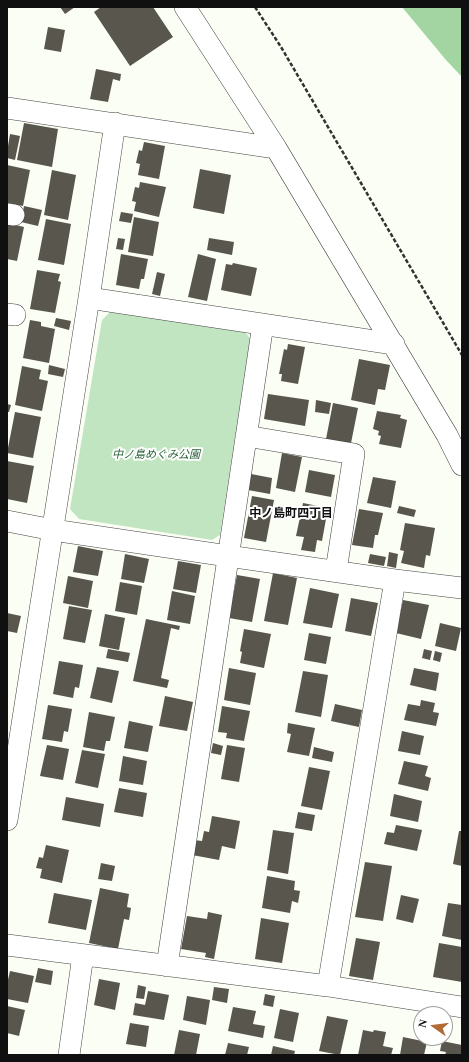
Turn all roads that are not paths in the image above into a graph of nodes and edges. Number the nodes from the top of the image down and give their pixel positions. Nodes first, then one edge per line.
1 (185, 7) edge
2 (7, 108) edge
3 (115, 123) junction
4 (276, 148) junction
5 (89, 298) junction
6 (263, 324) junction
7 (394, 344) junction
8 (246, 436) junction
9 (462, 465) edge
10 (7, 522) edge
11 (53, 530) junction
12 (228, 556) junction
13 (336, 571) junction
14 (395, 580) junction
15 (462, 588) edge
16 (7, 820) edge
17 (7, 945) edge
18 (83, 955) junction
19 (167, 966) junction
20 (328, 986) junction
21 (462, 1007) edge
22 (69, 1055) edge

1 - 4 street
2 - 3 street
3 - 4 street
3 - 5 street
4 - 7 street
5 - 6 street
5 - 11 street
6 - 7 street
6 - 8 street
7 - 9 street
8 - 12 street
8 - 13 street
10 - 11 street
11 - 12 street
11 - 16 street
12 - 13 street
12 - 19 street
13 - 14 street
14 - 15 street
14 - 20 street
17 - 18 street
18 - 19 street
18 - 22 street
19 - 20 street
20 - 21 street

